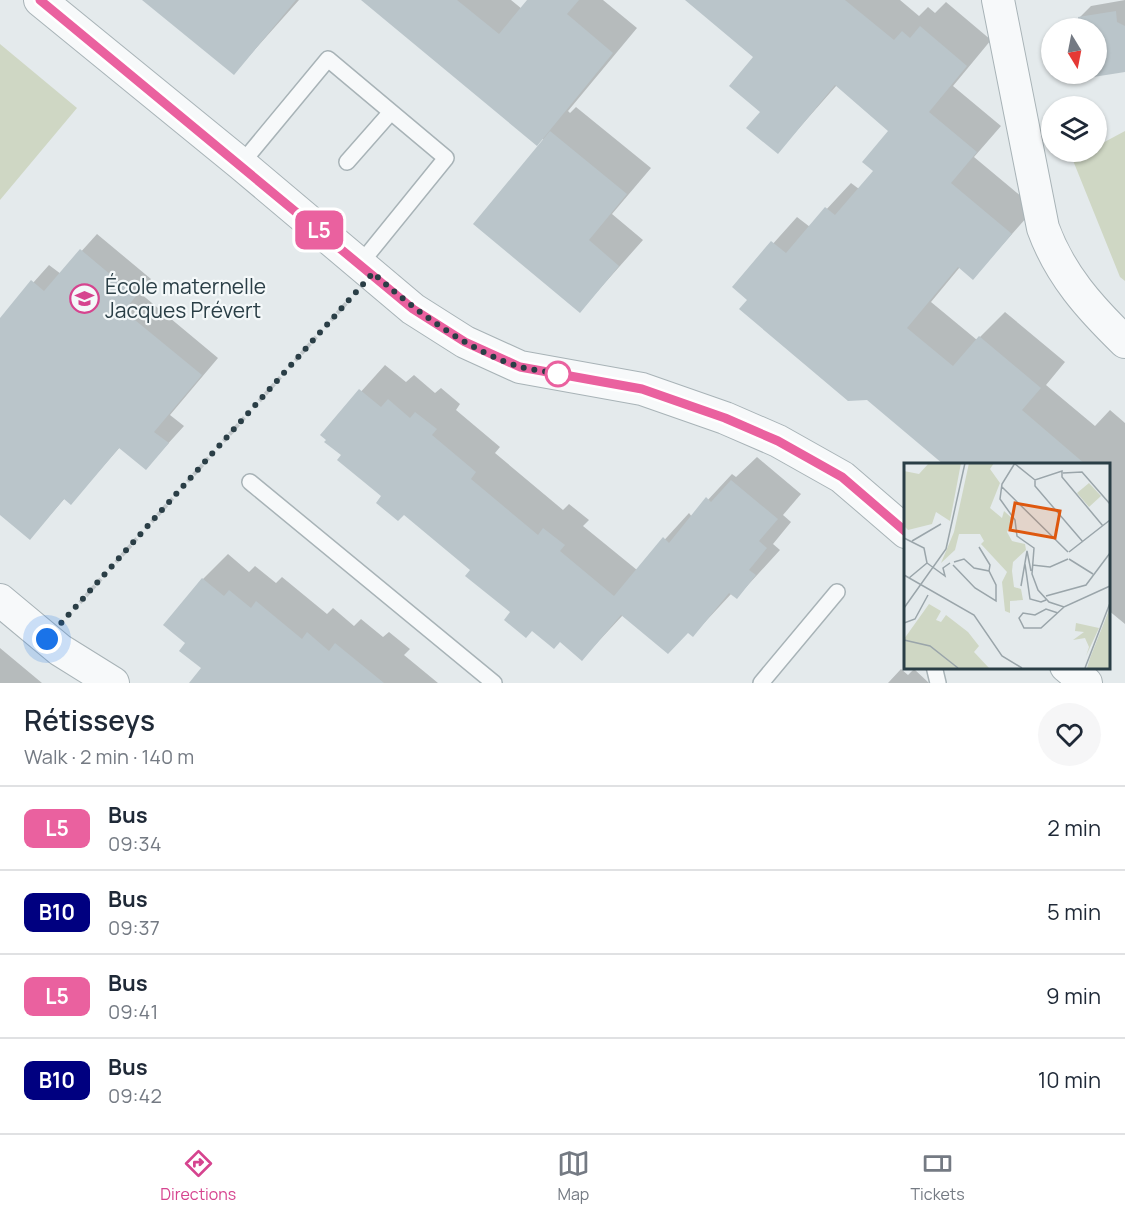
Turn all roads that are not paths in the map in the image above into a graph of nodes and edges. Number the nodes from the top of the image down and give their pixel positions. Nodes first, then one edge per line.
1 (40, 0) edge
2 (998, 0) edge
3 (391, 112) junction
4 (347, 162) dead end
5 (241, 164) junction
6 (366, 268) junction
7 (1125, 342) edge
8 (250, 482) dead end
9 (904, 530) edge
10 (837, 592) dead end
11 (0, 600) edge
12 (934, 668) edge
13 (1068, 668) edge
14 (112, 683) edge
15 (494, 683) edge
16 (761, 683) edge
17 (938, 683) edge
18 (1086, 683) edge

1 - 5 street
2 - 7 street
3 - 4 lane
3 - 5 lane
3 - 6 lane
5 - 6 street
6 - 9 street
8 - 15 lane
10 - 16 lane
11 - 14 street
12 - 17 lane
13 - 18 street

